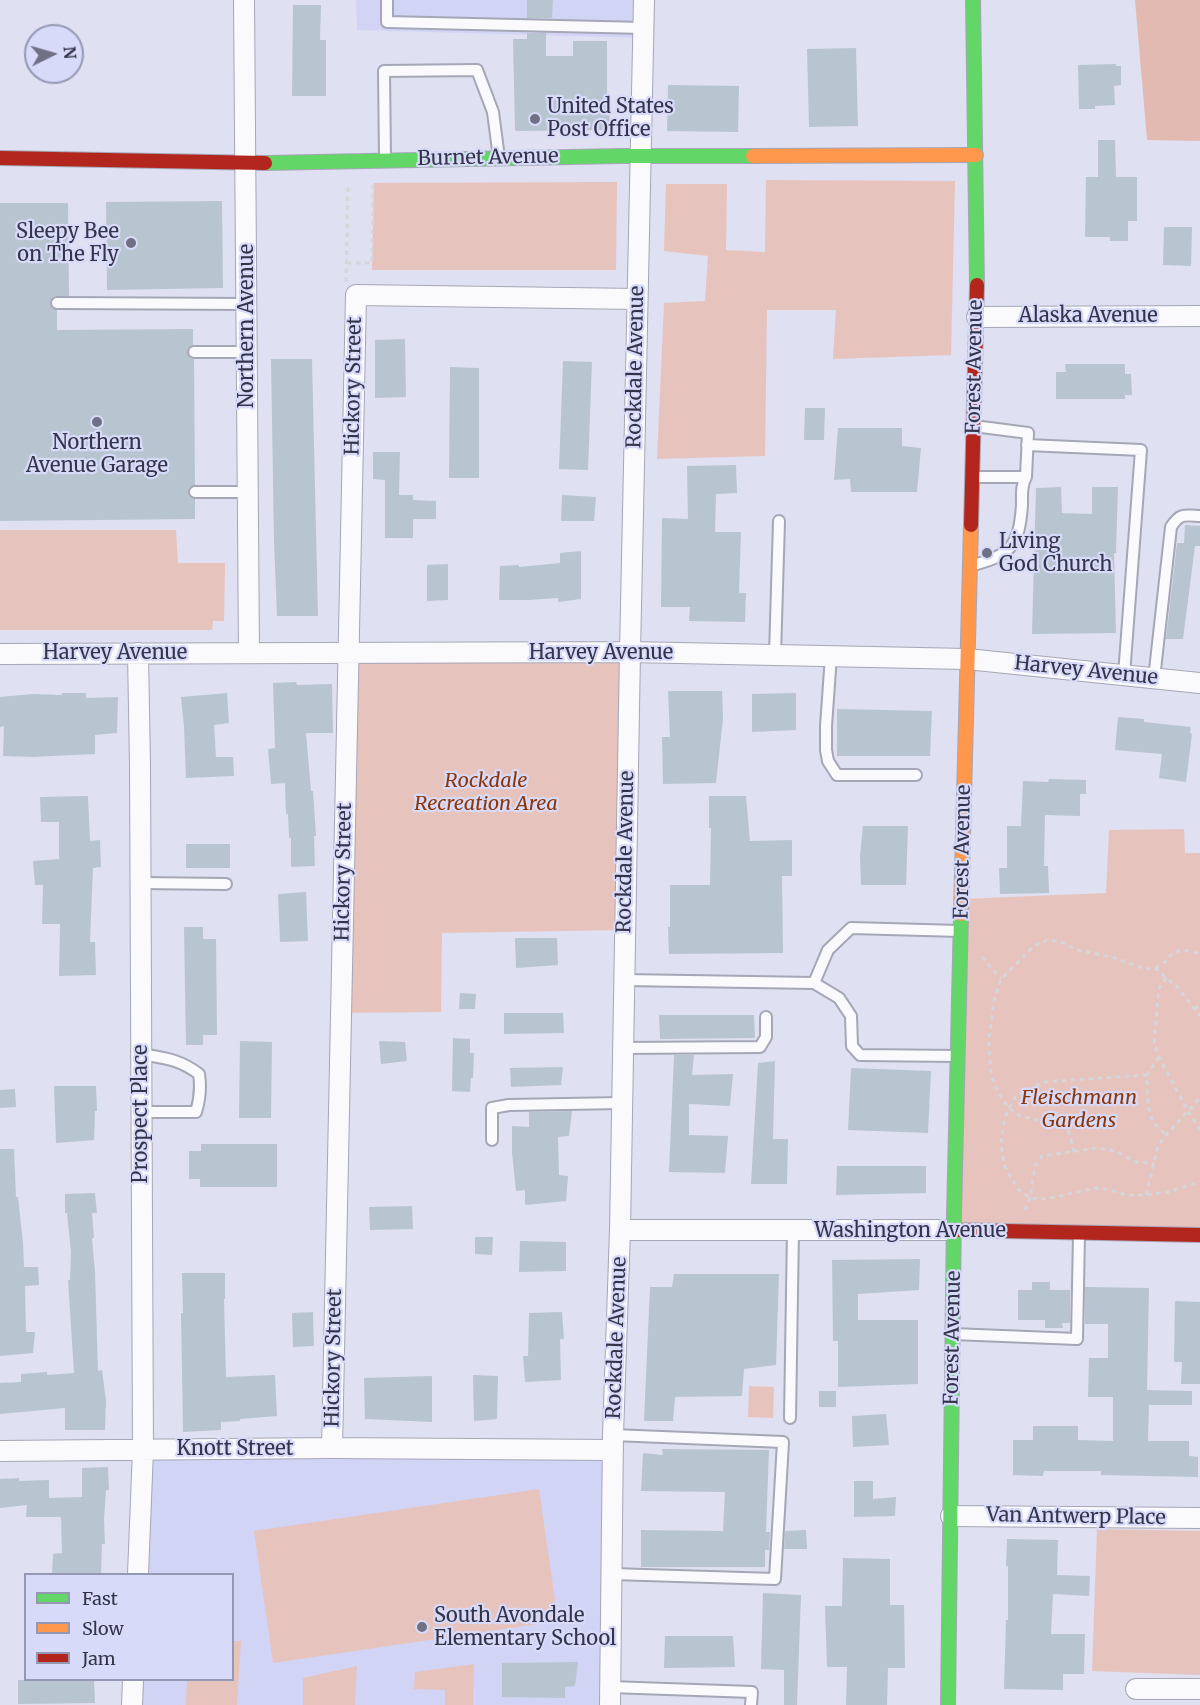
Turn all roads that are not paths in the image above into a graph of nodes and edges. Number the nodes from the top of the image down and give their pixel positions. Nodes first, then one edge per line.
1 (244, 0) edge
2 (387, 0) edge
3 (644, 0) edge
4 (973, 0) edge
5 (644, 28) junction
6 (976, 155) junction
7 (640, 156) junction
8 (0, 158) edge
9 (499, 158) junction
10 (379, 160) junction
11 (246, 163) junction
12 (637, 299) junction
13 (57, 303) dead end
14 (247, 304) junction
15 (1200, 316) edge
16 (977, 317) junction
17 (194, 352) dead end
18 (247, 352) junction
19 (974, 426) junction
20 (1027, 445) junction
21 (972, 477) junction
22 (1026, 477) junction
23 (195, 492) dead end
24 (248, 492) junction
25 (1200, 516) edge
26 (779, 520) dead end
27 (970, 566) junction
28 (249, 652) junction
29 (349, 652) junction
30 (630, 652) junction
31 (138, 653) junction
32 (0, 654) edge
33 (775, 655) junction
34 (831, 656) junction
35 (967, 659) junction
36 (1124, 675) junction
37 (1154, 679) junction
38 (1200, 683) edge
39 (916, 775) dead end
40 (140, 883) junction
41 (226, 885) dead end
42 (961, 931) junction
43 (624, 980) junction
44 (814, 983) junction
45 (766, 1017) dead end
46 (623, 1048) junction
47 (141, 1054) junction
48 (958, 1056) junction
49 (622, 1103) junction
50 (141, 1112) junction
51 (492, 1140) dead end
52 (620, 1230) junction
53 (793, 1230) junction
54 (954, 1230) junction
55 (1079, 1233) junction
56 (1200, 1235) edge
57 (952, 1334) junction
58 (790, 1418) dead end
59 (613, 1443) junction
60 (333, 1448) junction
61 (143, 1450) junction
62 (0, 1451) edge
63 (951, 1516) junction
64 (1200, 1518) edge
65 (138, 1573) edge
66 (612, 1574) junction
67 (133, 1681) edge
68 (1136, 1689) dead end
69 (1200, 1689) edge
70 (610, 1696) edge
71 (132, 1705) edge
72 (751, 1705) edge
73 (948, 1705) edge

1 - 11 street, Northern Avenue
2 - 5 lane
3 - 5 street, Rockdale Avenue
4 - 6 street, Forest Avenue
5 - 7 street, Rockdale Avenue
6 - 7 street, Burnet Avenue
6 - 16 street, Forest Avenue
7 - 9 street, Burnet Avenue
7 - 12 street, Rockdale Avenue
8 - 11 street, Burnet Avenue
9 - 10 street, Burnet Avenue
9 - 10 lane
10 - 11 street, Burnet Avenue
11 - 14 street, Northern Avenue
12 - 29 street, Hickory Street
12 - 30 street, Rockdale Avenue
13 - 14 lane
14 - 18 street, Northern Avenue
15 - 16 street, Alaska Avenue
16 - 19 street, Forest Avenue
17 - 18 lane
18 - 24 street, Northern Avenue
19 - 20 lane
19 - 21 street, Forest Avenue
20 - 22 lane
20 - 36 lane
21 - 22 lane
21 - 27 street, Forest Avenue
22 - 27 lane
23 - 24 lane
24 - 28 street, Northern Avenue
25 - 37 lane
26 - 33 lane
27 - 35 street, Forest Avenue
28 - 29 street, Harvey Avenue
28 - 31 street, Harvey Avenue
29 - 30 street, Harvey Avenue
29 - 60 street, Hickory Street
30 - 33 street, Harvey Avenue
30 - 43 street, Rockdale Avenue
31 - 32 street, Harvey Avenue
31 - 40 street, Prospect Place
33 - 34 street, Harvey Avenue
34 - 35 street, Harvey Avenue
34 - 39 lane
35 - 36 street, Harvey Avenue
35 - 42 street, Forest Avenue
36 - 37 street, Harvey Avenue
37 - 38 street, Harvey Avenue
40 - 41 lane
40 - 47 street, Prospect Place
42 - 44 lane
42 - 48 street, Forest Avenue
43 - 44 lane
43 - 46 street, Rockdale Avenue
44 - 48 lane
45 - 46 lane
46 - 49 street, Rockdale Avenue
47 - 50 street, Prospect Place
47 - 50 lane
48 - 54 street, Forest Avenue
49 - 51 lane
49 - 52 street, Rockdale Avenue
50 - 61 street, Prospect Place
52 - 53 street, Washington Avenue
52 - 59 street, Rockdale Avenue
53 - 54 street, Washington Avenue
53 - 58 lane
54 - 55 street, Washington Avenue
54 - 57 street, Forest Avenue
55 - 56 street, Washington Avenue
55 - 57 lane
57 - 63 street, Forest Avenue
59 - 60 street, Knott Street
59 - 66 street, Rockdale Avenue
59 - 66 lane
60 - 61 street, Knott Street
61 - 62 street, Knott Street
61 - 65 street, Prospect Place
63 - 64 street, Van Antwerp Place
63 - 73 street, Forest Avenue
66 - 70 street, Rockdale Avenue
67 - 71 street
68 - 69 street
70 - 72 lane

